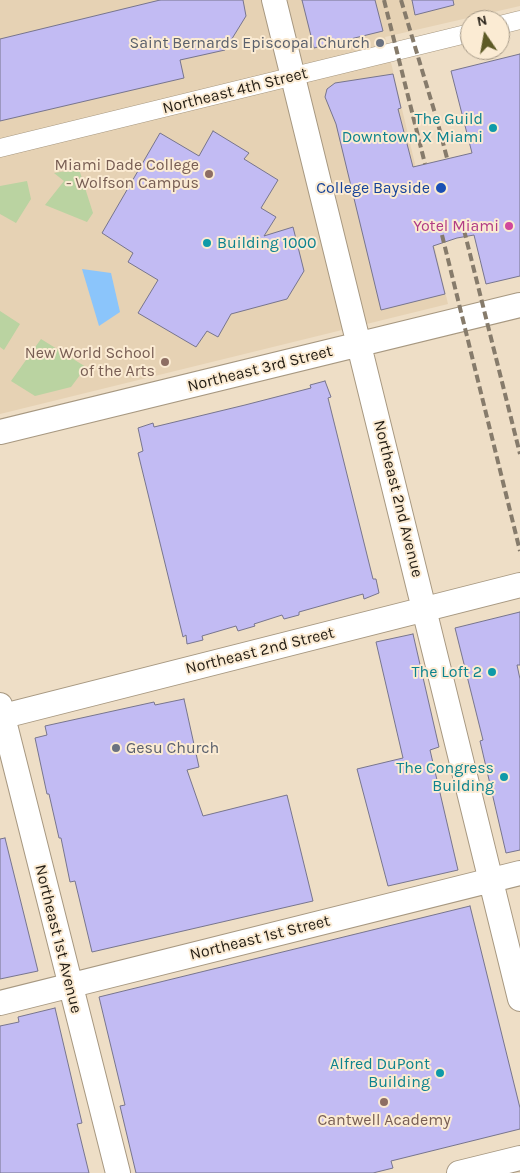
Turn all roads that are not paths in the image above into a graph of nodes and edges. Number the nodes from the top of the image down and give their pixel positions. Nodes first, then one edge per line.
1 (274, 0) edge
2 (460, 35) edge
3 (292, 77) junction
4 (0, 148) edge
5 (520, 305) edge
6 (360, 344) junction
7 (0, 432) edge
8 (520, 585) edge
9 (425, 609) junction
10 (1, 713) edge
11 (520, 873) edge
12 (491, 880) junction
13 (70, 985) junction
14 (520, 999) edge
15 (0, 1003) edge
16 (520, 1158) edge
17 (118, 1173) edge
18 (459, 1173) edge

1 - 3 main road, Northeast 2nd Avenue
2 - 3 street, Northeast 4th Street
3 - 4 street, Northeast 4th Street
3 - 6 main road, Northeast 2nd Avenue
5 - 6 main road, Northeast 3rd Street
6 - 7 main road, Northeast 3rd Street
6 - 9 main road, Northeast 2nd Avenue
8 - 9 main road, Northeast 2nd Street
9 - 10 main road, Northeast 2nd Street
9 - 12 main road, Northeast 2nd Avenue
10 - 13 main road, Northeast 1st Avenue
11 - 12 main road, Northeast 1st Street
12 - 13 main road, Northeast 1st Street
12 - 14 main road, Northeast 2nd Avenue
13 - 15 main road, Northeast 1st Street
13 - 17 main road, Northeast 1st Avenue
16 - 18 main road

